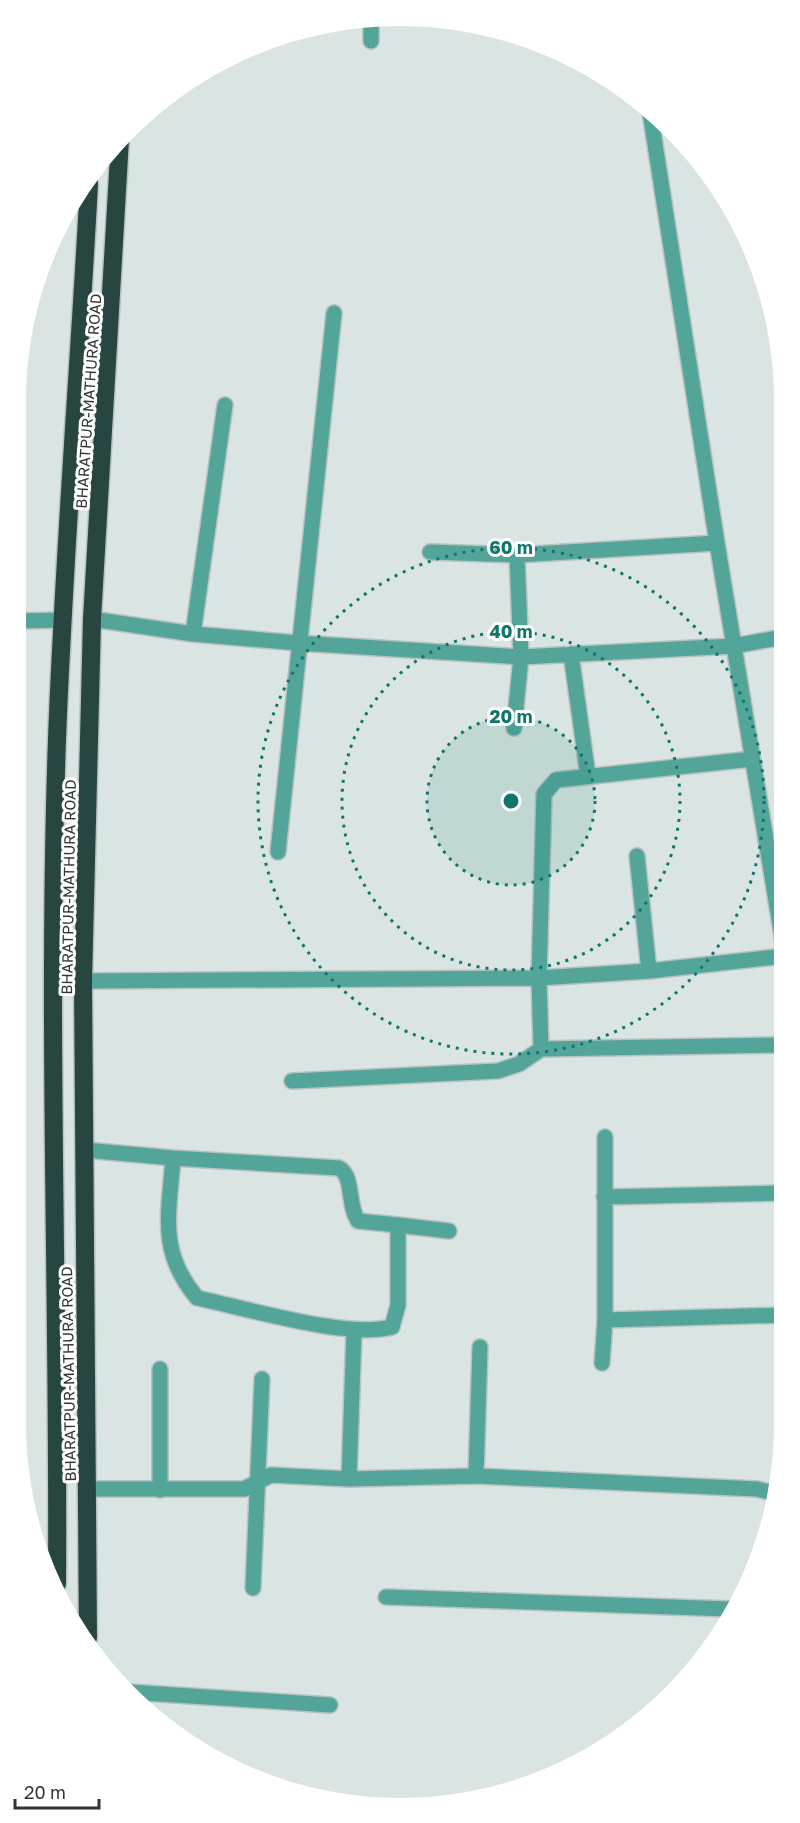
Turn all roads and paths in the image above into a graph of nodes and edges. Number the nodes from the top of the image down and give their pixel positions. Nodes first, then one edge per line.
1 (371, 27) edge
2 (371, 41) dead end
3 (652, 122) edge
4 (119, 152) edge
5 (88, 193) edge
6 (334, 314) dead end
7 (225, 405) dead end
8 (717, 543) junction
9 (430, 552) dead end
10 (517, 555) junction
11 (92, 619) junction
12 (64, 620) junction
13 (26, 621) edge
14 (193, 634) junction
15 (774, 639) edge
16 (298, 643) junction
17 (734, 646) junction
18 (571, 654) junction
19 (521, 657) junction
20 (514, 728) dead end
21 (57, 740) junction
22 (89, 743) junction
23 (752, 759) junction
24 (588, 776) junction
25 (278, 852) dead end
26 (637, 856) dead end
27 (774, 894) edge
28 (774, 957) edge
29 (649, 971) junction
30 (539, 978) junction
31 (83, 981) junction
32 (774, 1045) edge
33 (541, 1049) junction
34 (292, 1081) dead end
35 (605, 1137) dead end
36 (86, 1150) junction
37 (172, 1158) junction
38 (774, 1193) edge
39 (604, 1197) junction
40 (398, 1225) junction
41 (57, 1227) junction
42 (84, 1227) junction
43 (449, 1231) dead end
44 (774, 1315) edge
45 (605, 1320) junction
46 (354, 1331) junction
47 (480, 1347) dead end
48 (602, 1363) dead end
49 (160, 1370) dead end
50 (262, 1379) dead end
51 (476, 1476) junction
52 (349, 1479) junction
53 (259, 1481) junction
54 (87, 1489) junction
55 (160, 1490) junction
56 (768, 1492) edge
57 (57, 1573) edge
58 (253, 1588) dead end
59 (386, 1597) dead end
60 (725, 1609) edge
61 (88, 1629) edge
62 (140, 1693) edge
63 (330, 1705) dead end

1 - 2 street
3 - 8 street
4 - 11 highway, BHARATPUR-MATHURA ROAD
5 - 12 highway, BHARATPUR-MATHURA ROAD
6 - 16 street
7 - 14 street
8 - 10 street
8 - 17 street
9 - 10 street
10 - 19 street
11 - 14 street
11 - 22 highway, BHARATPUR-MATHURA ROAD
12 - 13 street
12 - 21 highway, BHARATPUR-MATHURA ROAD
14 - 16 street
15 - 17 street
16 - 19 street
16 - 25 street
17 - 18 street
17 - 23 street
18 - 19 street
18 - 24 street
19 - 20 street
21 - 22 highway
21 - 41 highway, BHARATPUR-MATHURA ROAD
22 - 31 highway, BHARATPUR-MATHURA ROAD
23 - 24 street
23 - 27 street
24 - 30 street
26 - 29 street
28 - 29 street
29 - 30 street
30 - 31 street
30 - 33 street
31 - 36 highway, BHARATPUR-MATHURA ROAD
32 - 33 street
33 - 34 street
35 - 39 street
36 - 37 street
36 - 42 highway, BHARATPUR-MATHURA ROAD
37 - 40 street
37 - 46 street
38 - 39 street
39 - 45 street
40 - 43 street
40 - 46 street
41 - 42 highway
41 - 57 highway, BHARATPUR-MATHURA ROAD
42 - 54 highway, BHARATPUR-MATHURA ROAD
44 - 45 street
45 - 48 street
46 - 52 street
47 - 51 street
49 - 55 street
50 - 53 street
51 - 52 street
51 - 56 street
52 - 53 street
53 - 55 street
53 - 58 street
54 - 55 street
54 - 61 highway, BHARATPUR-MATHURA ROAD
59 - 60 street
62 - 63 street

